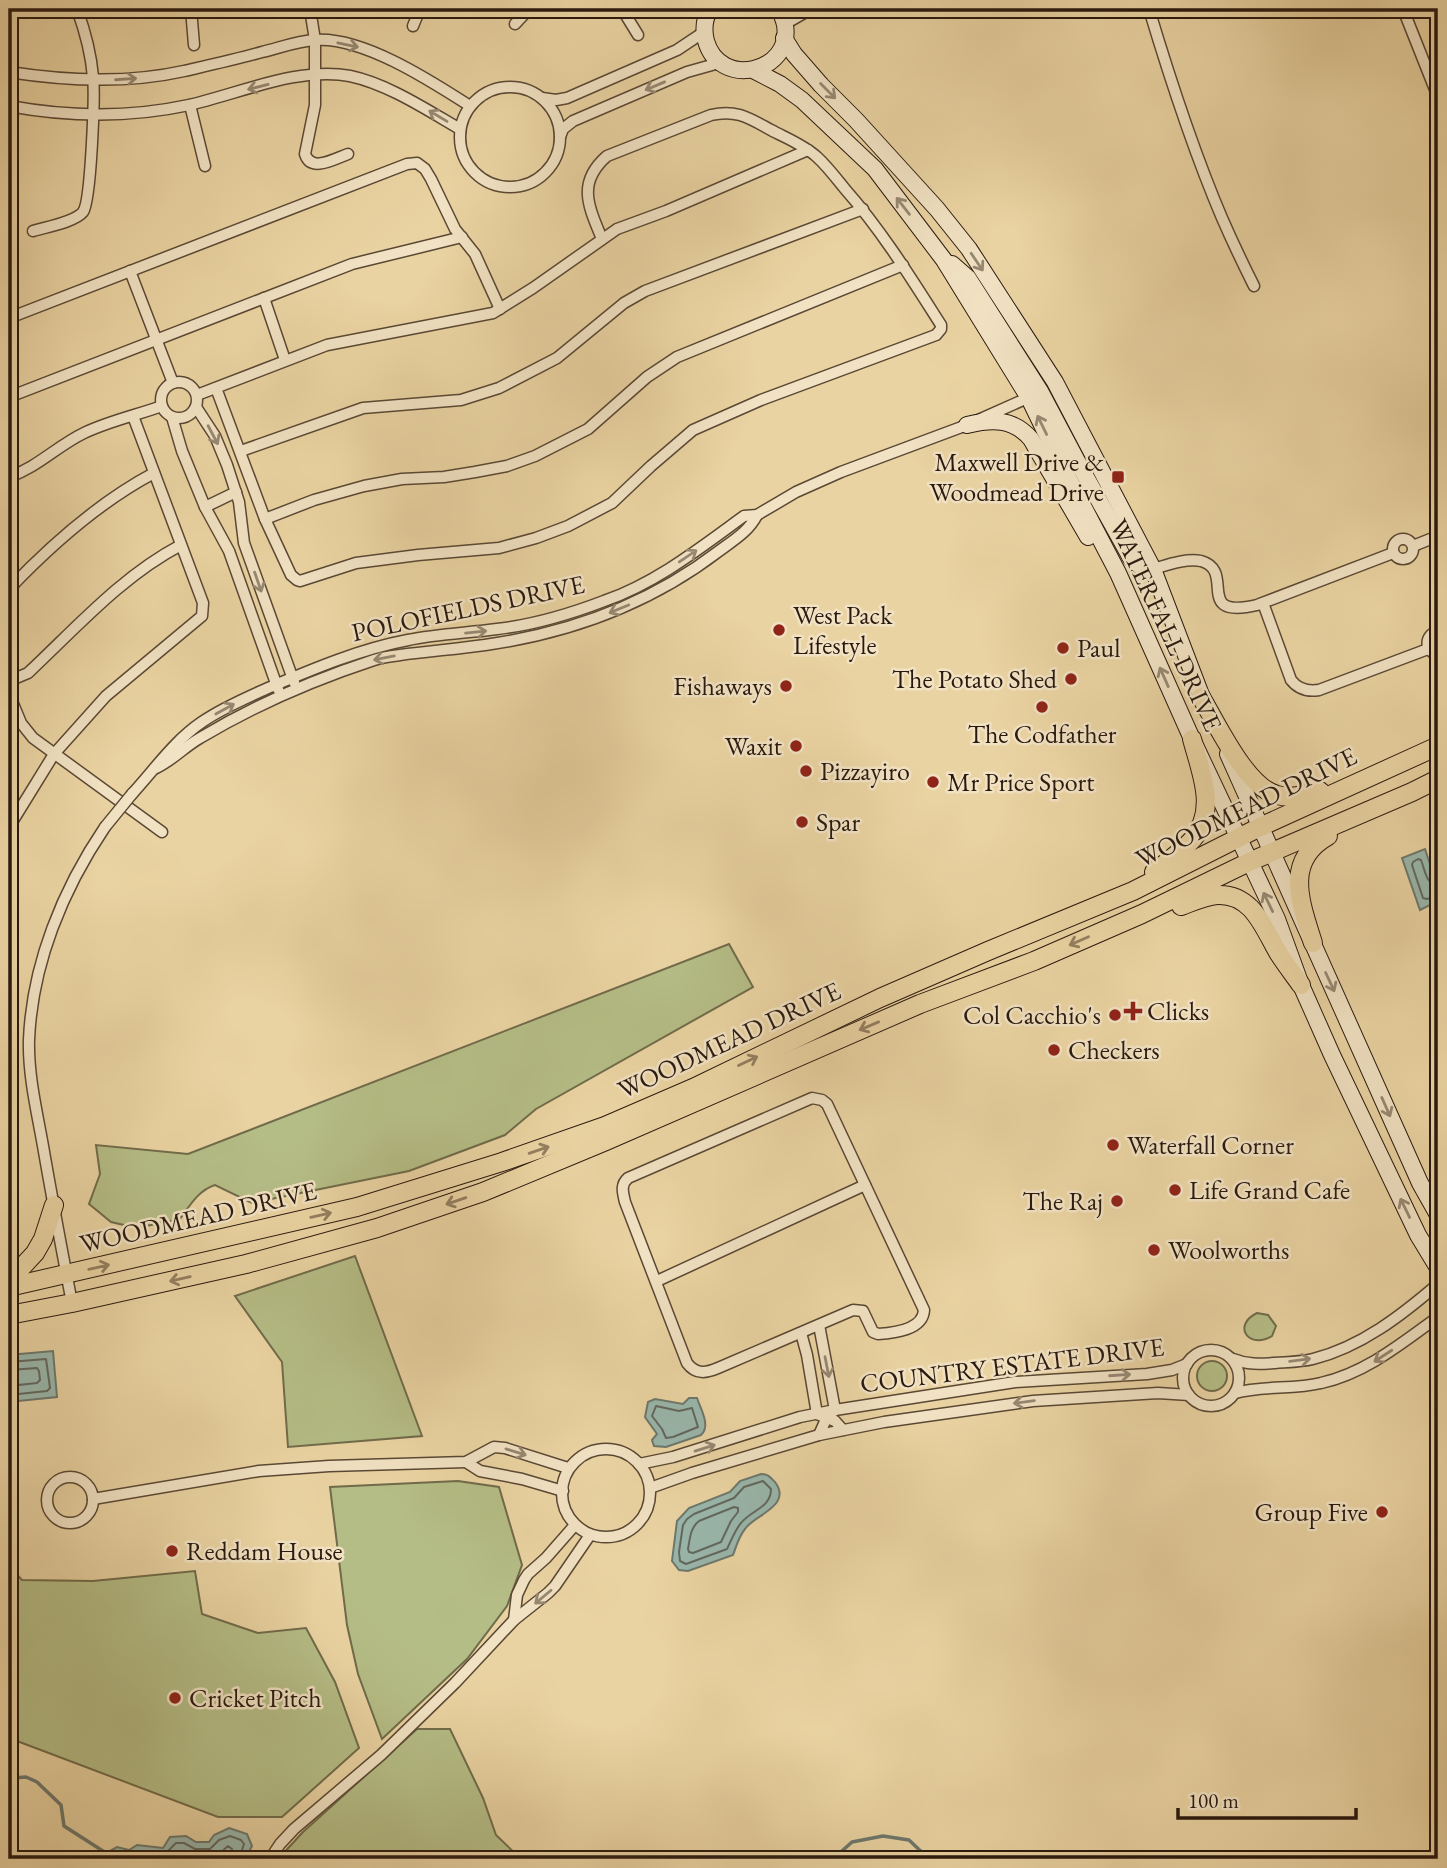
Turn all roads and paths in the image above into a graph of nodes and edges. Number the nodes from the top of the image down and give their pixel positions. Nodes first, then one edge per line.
1 (77, 9) edge
2 (191, 9) edge
3 (310, 9) edge
4 (420, 9) edge
5 (529, 9) edge
6 (622, 9) edge
7 (811, 9) edge
8 (1149, 9) edge
9 (1402, 9) edge
10 (707, 10) edge
11 (514, 24) dead end
12 (783, 24) edge
13 (413, 26) dead end
14 (704, 32) junction
15 (638, 34) dead end
16 (315, 40) junction
17 (194, 45) dead end
18 (719, 63) junction
19 (753, 70) junction
20 (9, 72) edge
21 (315, 74) junction
22 (93, 80) junction
23 (1438, 97) edge
24 (542, 98) junction
25 (190, 105) junction
26 (9, 106) edge
27 (470, 106) junction
28 (93, 115) junction
29 (460, 129) junction
30 (560, 138) junction
31 (808, 150) junction
32 (348, 154) dead end
33 (205, 166) dead end
34 (863, 209) junction
35 (33, 231) dead end
36 (462, 237) junction
37 (602, 239) junction
38 (903, 265) junction
39 (130, 271) junction
40 (1254, 286) dead end
41 (264, 298) junction
42 (500, 309) junction
43 (9, 318) edge
44 (155, 340) junction
45 (285, 360) junction
46 (1055, 382) junction
47 (173, 383) junction
48 (216, 388) junction
49 (1035, 395) junction
50 (9, 397) edge
51 (197, 401) junction
52 (162, 406) junction
53 (133, 416) junction
54 (172, 417) junction
55 (967, 425) junction
56 (241, 451) junction
57 (26, 471) junction
58 (155, 473) junction
59 (9, 477) edge
60 (9, 486) edge
61 (236, 492) junction
62 (205, 507) junction
63 (265, 519) junction
64 (1438, 536) edge
65 (244, 544) junction
66 (181, 545) junction
67 (229, 551) junction
68 (1153, 569) junction
69 (1118, 573) junction
70 (9, 589) edge
71 (1263, 603) junction
72 (1438, 631) edge
73 (1428, 649) junction
74 (1438, 656) edge
75 (9, 681) edge
76 (294, 683) junction
77 (279, 690) junction
78 (9, 694) edge
79 (1201, 696) junction
80 (1192, 739) junction
81 (1438, 746) edge
82 (54, 754) junction
83 (1415, 756) junction
84 (1438, 779) edge
85 (1412, 792) junction
86 (9, 827) edge
87 (1260, 827) junction
88 (162, 832) dead end
89 (1238, 838) junction
90 (1272, 852) junction
91 (1249, 862) junction
92 (1133, 891) junction
93 (1142, 914) junction
94 (1312, 943) junction
95 (1301, 985) junction
96 (866, 1185) junction
97 (54, 1205) junction
98 (1438, 1215) edge
99 (1438, 1268) edge
100 (66, 1275) junction
101 (9, 1281) edge
102 (657, 1281) junction
103 (1438, 1284) edge
104 (9, 1287) edge
105 (72, 1303) junction
106 (9, 1315) edge
107 (1438, 1317) edge
108 (819, 1325) junction
109 (801, 1333) junction
110 (1233, 1359) junction
111 (1187, 1364) junction
112 (1235, 1393) junction
113 (1189, 1395) junction
114 (827, 1413) junction
115 (843, 1430) junction
116 (819, 1435) junction
117 (466, 1462) junction
118 (639, 1464) junction
119 (568, 1468) junction
120 (650, 1488) junction
121 (563, 1491) junction
122 (93, 1499) junction
123 (575, 1524) junction
124 (590, 1535) junction
125 (514, 1620) junction
126 (271, 1857) edge

1 - 22 street
2 - 17 street
3 - 16 street
4 - 13 street
5 - 11 street
6 - 15 street
7 - 12 street
8 - 40 street
9 - 23 street
10 - 14 main road
12 - 19 main road
12 -> 46 main road, WATERFALL DRIVE
14 - 18 main road
14 - 24 street
16 - 21 street
22 -> 16 street
16 -> 27 street
18 - 19 main road, WATERFALL DRIVE
18 -> 30 street
49 -> 19 main road, WATERFALL DRIVE
20 - 22 street
21 -> 25 street
29 -> 21 street
21 - 32 street
22 - 28 street
24 - 27 street
24 - 30 street
25 - 28 street
25 - 33 street
26 - 28 street
27 - 29 street
28 - 35 street
29 - 30 street
31 - 34 street
31 - 37 street
31 - 37 street
34 - 38 street
34 - 56 street
36 - 39 street
36 - 41 street
36 - 42 street
37 - 42 street
38 - 63 street
38 - 63 street
39 - 43 street
39 - 44 street
41 - 44 street
41 - 45 street
42 - 45 street
44 - 47 street
44 - 50 street
45 - 48 street
46 - 49 street, POLOFIELDS DRIVE
46 - 68 main road, WATERFALL DRIVE
47 - 51 street
47 - 52 street
48 - 51 street
48 - 56 street
49 - 55 street, POLOFIELDS DRIVE
49 - 68 main road
69 -> 49 main road, WATERFALL DRIVE
51 - 54 street
51 -> 61 street
52 - 53 street
52 - 54 street
53 - 57 street
53 - 58 street
54 - 62 street
55 - 69 main road
55 - 76 street, POLOFIELDS DRIVE
56 - 63 street
57 - 59 street
57 - 60 street
58 - 66 street
58 - 70 street
61 - 62 street
61 - 65 street
62 - 67 street
64 - 71 street
65 - 67 street
65 -> 76 street
66 - 75 street
66 - 82 street
67 - 77 street
68 - 71 street
68 - 79 main road, WATERFALL DRIVE
80 -> 69 main road, WATERFALL DRIVE
71 - 73 street
72 - 73 street
73 - 74 street
76 - 77 street, POLOFIELDS DRIVE
77 - 97 street, POLOFIELDS DRIVE, bridge
78 - 82 street
79 - 83 main road
79 - 87 main road, WATERFALL DRIVE
80 - 89 main road, WATERFALL DRIVE
80 - 92 main road
81 - 83 main road, WOODMEAD DRIVE
82 - 86 street
82 - 88 street
83 - 87 main road, WOODMEAD DRIVE
84 - 85 main road, WOODMEAD DRIVE
85 - 90 main road, WOODMEAD DRIVE
85 - 94 main road
87 - 89 main road, WOODMEAD DRIVE
87 - 90 main road, WATERFALL DRIVE
89 - 91 main road, WATERFALL DRIVE
89 - 92 main road, WOODMEAD DRIVE
90 - 91 main road, WOODMEAD DRIVE
90 - 94 main road, WATERFALL DRIVE
91 - 93 main road, WOODMEAD DRIVE
95 -> 91 main road, WATERFALL DRIVE
100 -> 92 main road, WOODMEAD DRIVE
93 - 95 main road
93 -> 105 main road, WOODMEAD DRIVE
94 -> 98 main road, WATERFALL DRIVE
99 -> 95 main road, WATERFALL DRIVE
96 - 102 street
96 - 102 street
96 - 108 street
97 - 100 street, POLOFIELDS DRIVE
97 - 101 main road
100 - 104 main road, WOODMEAD DRIVE
100 - 105 street, POLOFIELDS DRIVE
102 - 109 street
110 -> 103 street
105 - 106 main road, WOODMEAD DRIVE
107 -> 112 street
108 - 109 street
108 -> 114 street
109 - 114 street
110 - 111 street
110 - 112 street
111 - 113 street
114 -> 111 street, COUNTRY ESTATE DRIVE
112 - 113 street
113 -> 115 street, COUNTRY ESTATE DRIVE
114 - 115 street
114 - 116 street
118 -> 114 street, COUNTRY ESTATE DRIVE
115 - 116 street, COUNTRY ESTATE DRIVE
116 - 120 street, COUNTRY ESTATE DRIVE
117 -> 119 street
117 - 121 street
117 - 122 street
118 - 119 street
118 - 120 street
119 - 121 street
120 - 124 street
121 - 123 street
122 - 122 street
123 - 124 street
123 - 125 street
124 -> 125 street
125 - 126 street

